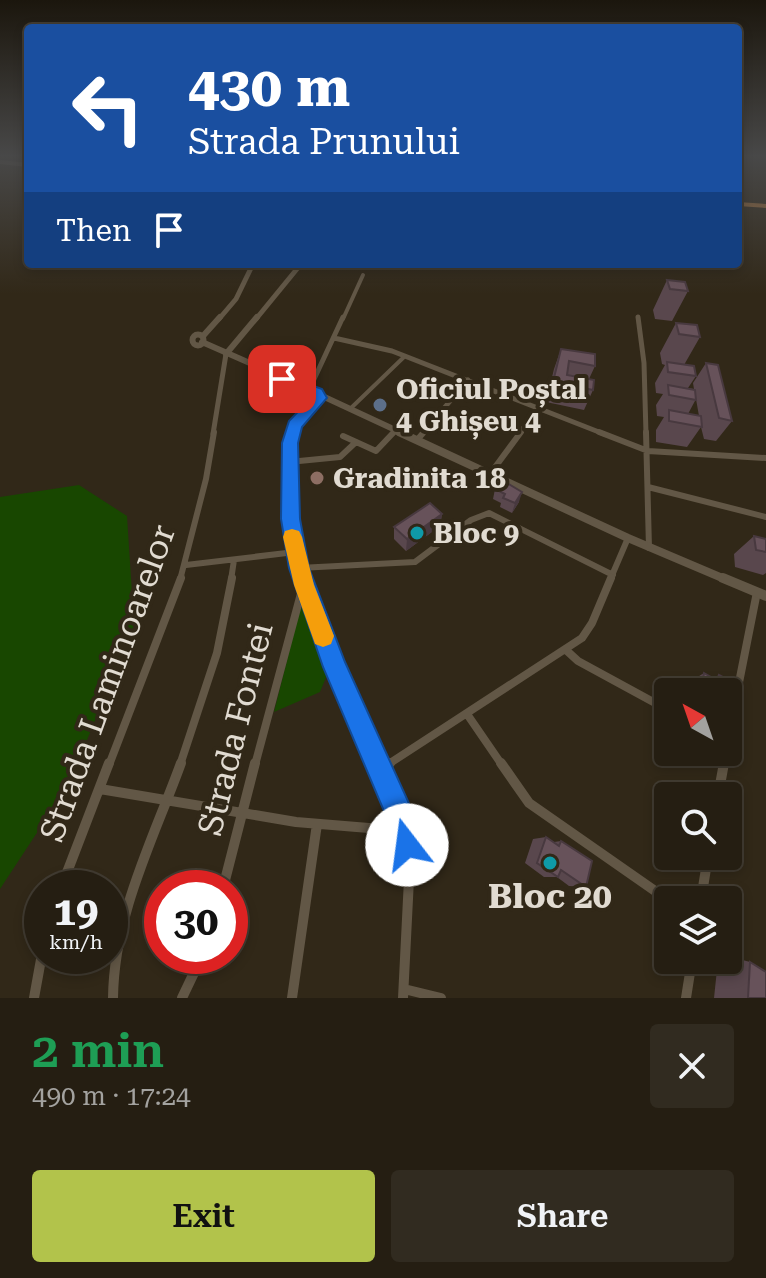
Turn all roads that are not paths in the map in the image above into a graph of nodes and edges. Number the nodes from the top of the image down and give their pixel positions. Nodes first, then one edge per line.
1 (742, 204) edge
2 (766, 206) edge
3 (251, 268) edge
4 (298, 268) edge
5 (363, 275) dead end
6 (638, 317) dead end
7 (334, 338) junction
8 (226, 354) junction
9 (405, 356) junction
10 (282, 379) junction
11 (468, 380) junction
12 (308, 390) junction
13 (318, 394) junction
14 (298, 402) junction
15 (314, 404) junction
16 (538, 408) junction
17 (350, 409) junction
18 (295, 425) junction
19 (396, 430) junction
20 (343, 436) dead end
21 (417, 440) junction
22 (356, 442) junction
23 (648, 451) junction
24 (766, 458) edge
25 (289, 462) junction
26 (490, 474) junction
27 (648, 487) junction
28 (766, 517) edge
29 (628, 538) junction
30 (649, 548) junction
31 (295, 552) junction
32 (234, 560) junction
33 (186, 565) junction
34 (299, 568) junction
35 (613, 575) junction
36 (304, 585) junction
37 (762, 594) edge
38 (566, 650) junction
39 (742, 679) edge
40 (654, 702) edge
41 (467, 714) junction
42 (380, 769) junction
43 (100, 789) junction
44 (167, 801) junction
45 (242, 813) junction
46 (317, 824) junction
47 (403, 827) junction
48 (68, 870) edge
49 (228, 870) edge
50 (654, 890) edge
51 (38, 974) edge
52 (193, 974) edge
53 (690, 974) edge
54 (404, 994) edge
55 (34, 998) edge
56 (113, 998) edge
57 (182, 998) edge
58 (292, 998) edge
59 (441, 998) edge
60 (686, 998) edge

1 - 2 main road
3 - 8 street
4 - 8 street
5 - 7 street
6 - 23 street
7 - 9 street
7 - 12 street
8 - 10 street
8 - 33 street, Strada Laminoarelor
9 - 11 street
9 - 17 street
10 - 12 street
10 - 14 street
11 - 16 street
11 - 21 street
12 - 13 street
12 - 14 street
13 - 15 street
13 - 17 street
14 - 15 street
14 - 18 street
15 - 17 street
15 - 18 street
16 - 23 street
16 - 26 street
17 - 19 street
18 - 25 street
19 - 21 street
19 - 22 street
20 - 22 street
21 - 26 street
22 - 25 street
23 - 24 street
23 - 27 street
25 - 31 street
26 - 29 street
27 - 28 street
27 - 30 street
29 - 30 street
29 - 35 street
30 - 37 street
31 - 32 street
31 - 34 street
32 - 33 street
32 - 44 street
33 - 43 street, Strada Laminoarelor
34 - 35 street
34 - 36 street
35 - 38 street
36 - 42 street
36 - 45 street, Strada Fontei
37 - 39 street
38 - 40 street
38 - 41 street
41 - 42 street
41 - 50 street
42 - 47 street
43 - 44 street
43 - 48 street, Strada Laminoarelor
44 - 45 street
44 - 56 street
45 - 46 street
45 - 49 street, Strada Fontei
46 - 47 street
46 - 58 street
47 - 54 street
51 - 55 street
52 - 57 street
53 - 60 street
54 - 59 street

